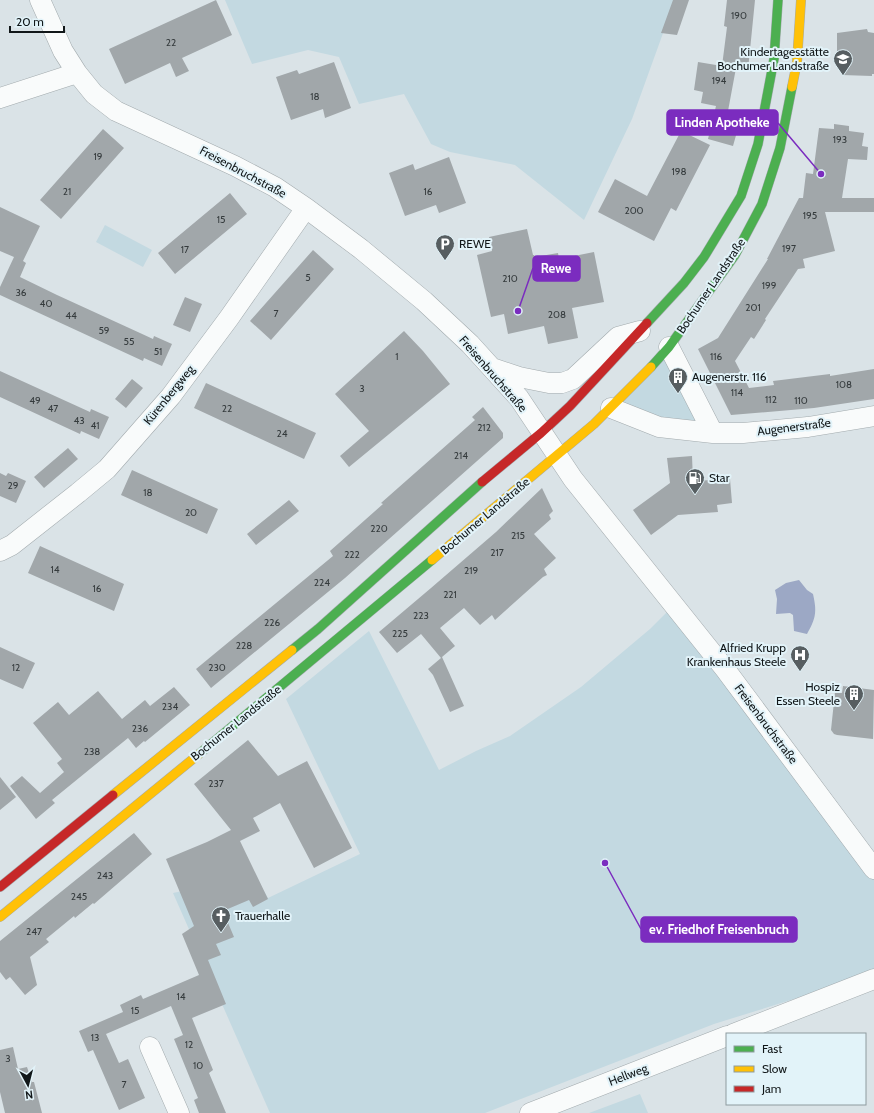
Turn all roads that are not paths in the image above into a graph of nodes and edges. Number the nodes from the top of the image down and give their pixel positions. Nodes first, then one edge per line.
1 (40, 0) edge
2 (778, 0) edge
3 (801, 0) edge
4 (77, 73) junction
5 (0, 98) edge
6 (306, 208) junction
7 (640, 331) junction
8 (669, 347) junction
9 (489, 366) junction
10 (611, 408) junction
11 (874, 416) edge
12 (541, 433) junction
13 (713, 433) junction
14 (556, 456) junction
15 (0, 551) edge
16 (874, 869) edge
17 (0, 887) edge
18 (0, 916) edge
19 (874, 979) edge
20 (736, 1033) edge
21 (726, 1036) edge
22 (150, 1047) dead end
23 (179, 1113) edge
24 (530, 1113) edge

1 - 4 street, Freisenbruchstraße
2 - 7 main road, Bochumer Landstraße
3 - 8 main road, Bochumer Landstraße
4 - 5 street
4 - 6 street, Freisenbruchstraße
6 - 9 street, Freisenbruchstraße
6 - 15 street, Kürenbergweg
7 - 9 street
7 - 12 main road, Bochumer Landstraße
8 - 10 main road, Bochumer Landstraße
8 - 13 street
9 - 12 street, Freisenbruchstraße
10 - 13 street, Augenerstraße
10 - 14 main road, Bochumer Landstraße
11 - 13 street, Augenerstraße
12 - 14 street, Freisenbruchstraße
12 - 17 main road, Bochumer Landstraße
14 - 16 street, Freisenbruchstraße
14 - 18 main road, Bochumer Landstraße
19 - 20 street
21 - 24 street, Hellweg
22 - 23 street

